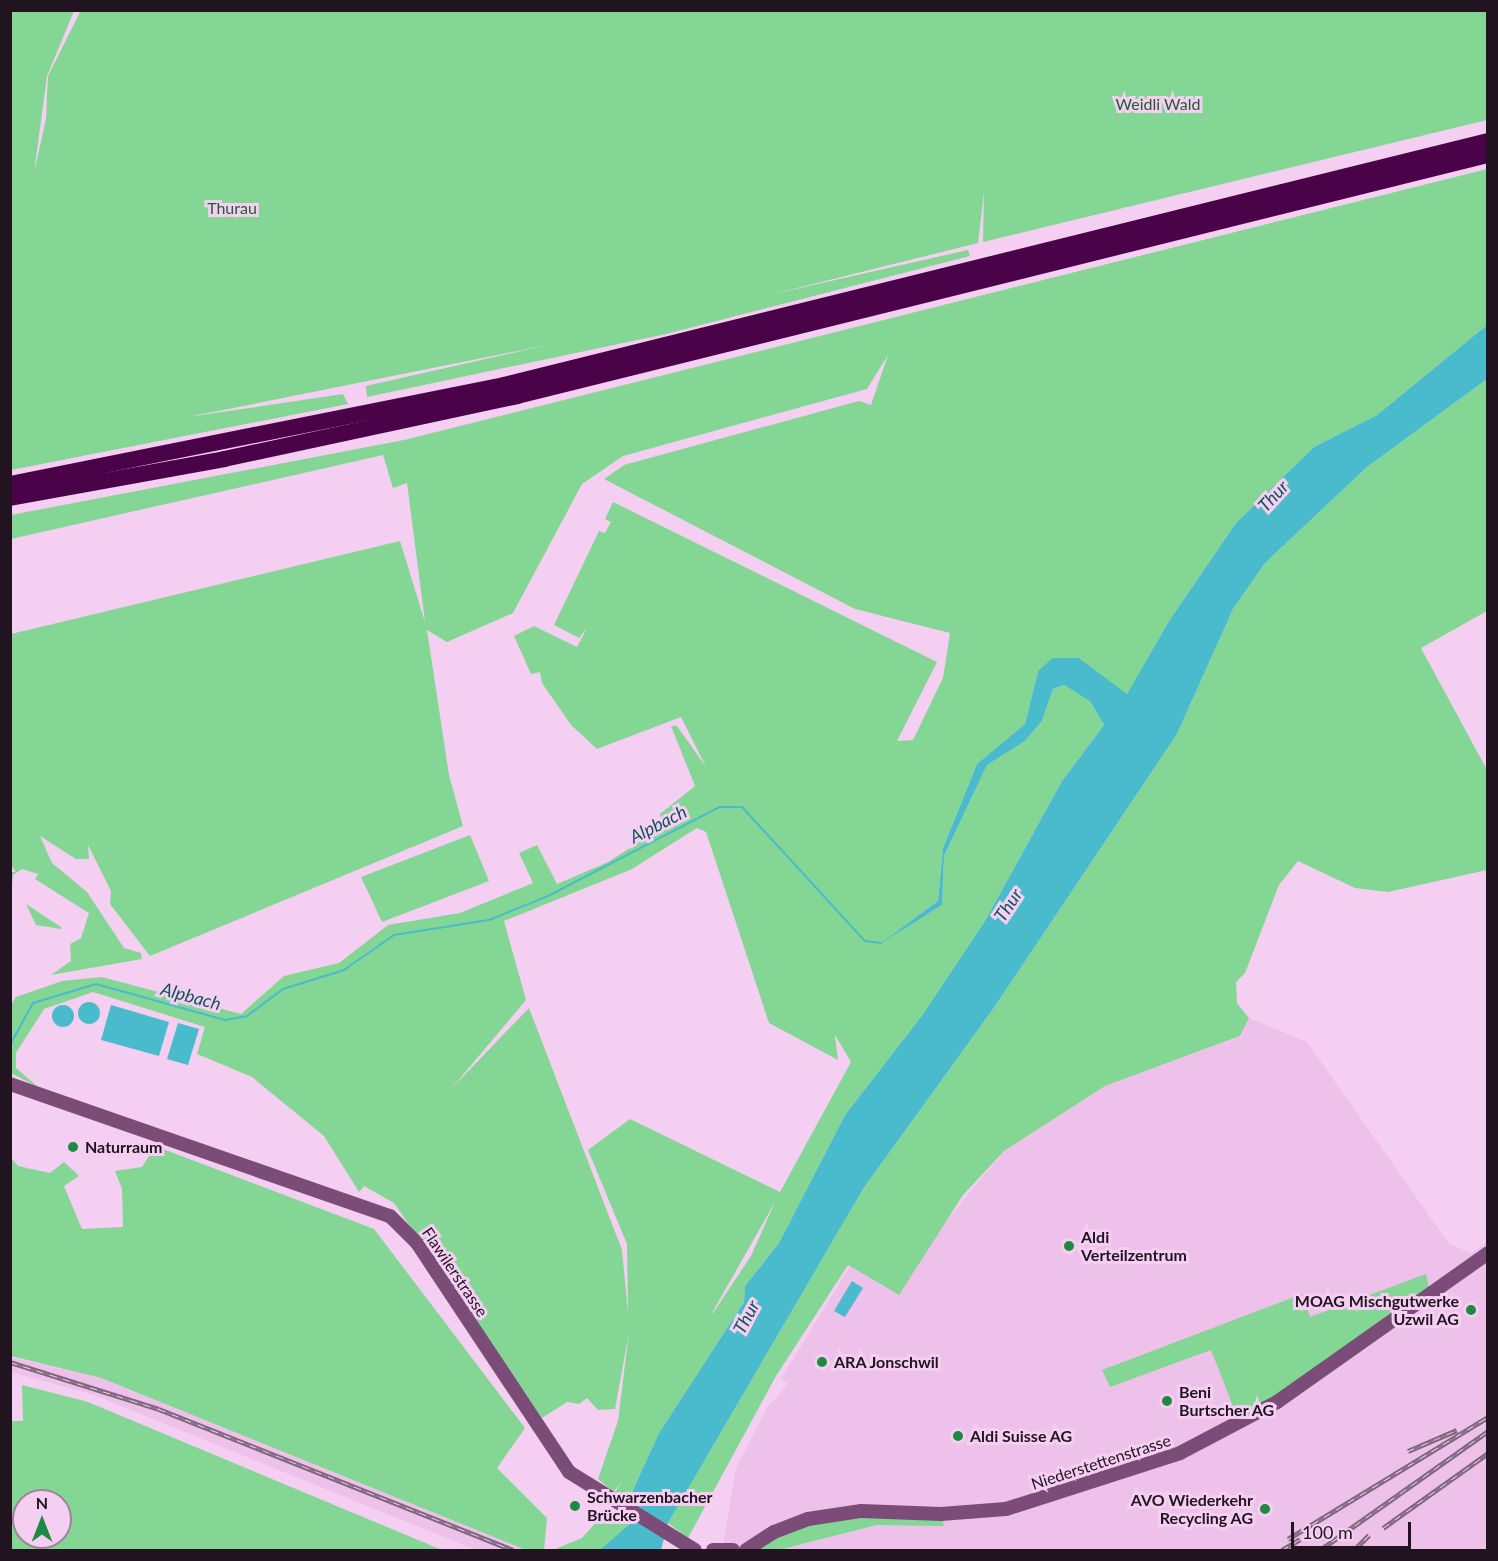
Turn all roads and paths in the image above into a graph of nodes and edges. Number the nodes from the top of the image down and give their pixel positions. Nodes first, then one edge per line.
1 (1488, 141) edge
2 (1488, 155) edge
3 (10, 484) edge
4 (10, 498) edge
5 (10, 1084) edge
6 (1488, 1253) edge
7 (695, 1551) edge
8 (713, 1551) edge
9 (734, 1551) edge
10 (746, 1551) edge

1 - 3 highway
2 - 4 highway
5 - 7 main road, Flawilerstrasse
6 - 10 main road, Niederstettenstrasse
8 - 9 main road

